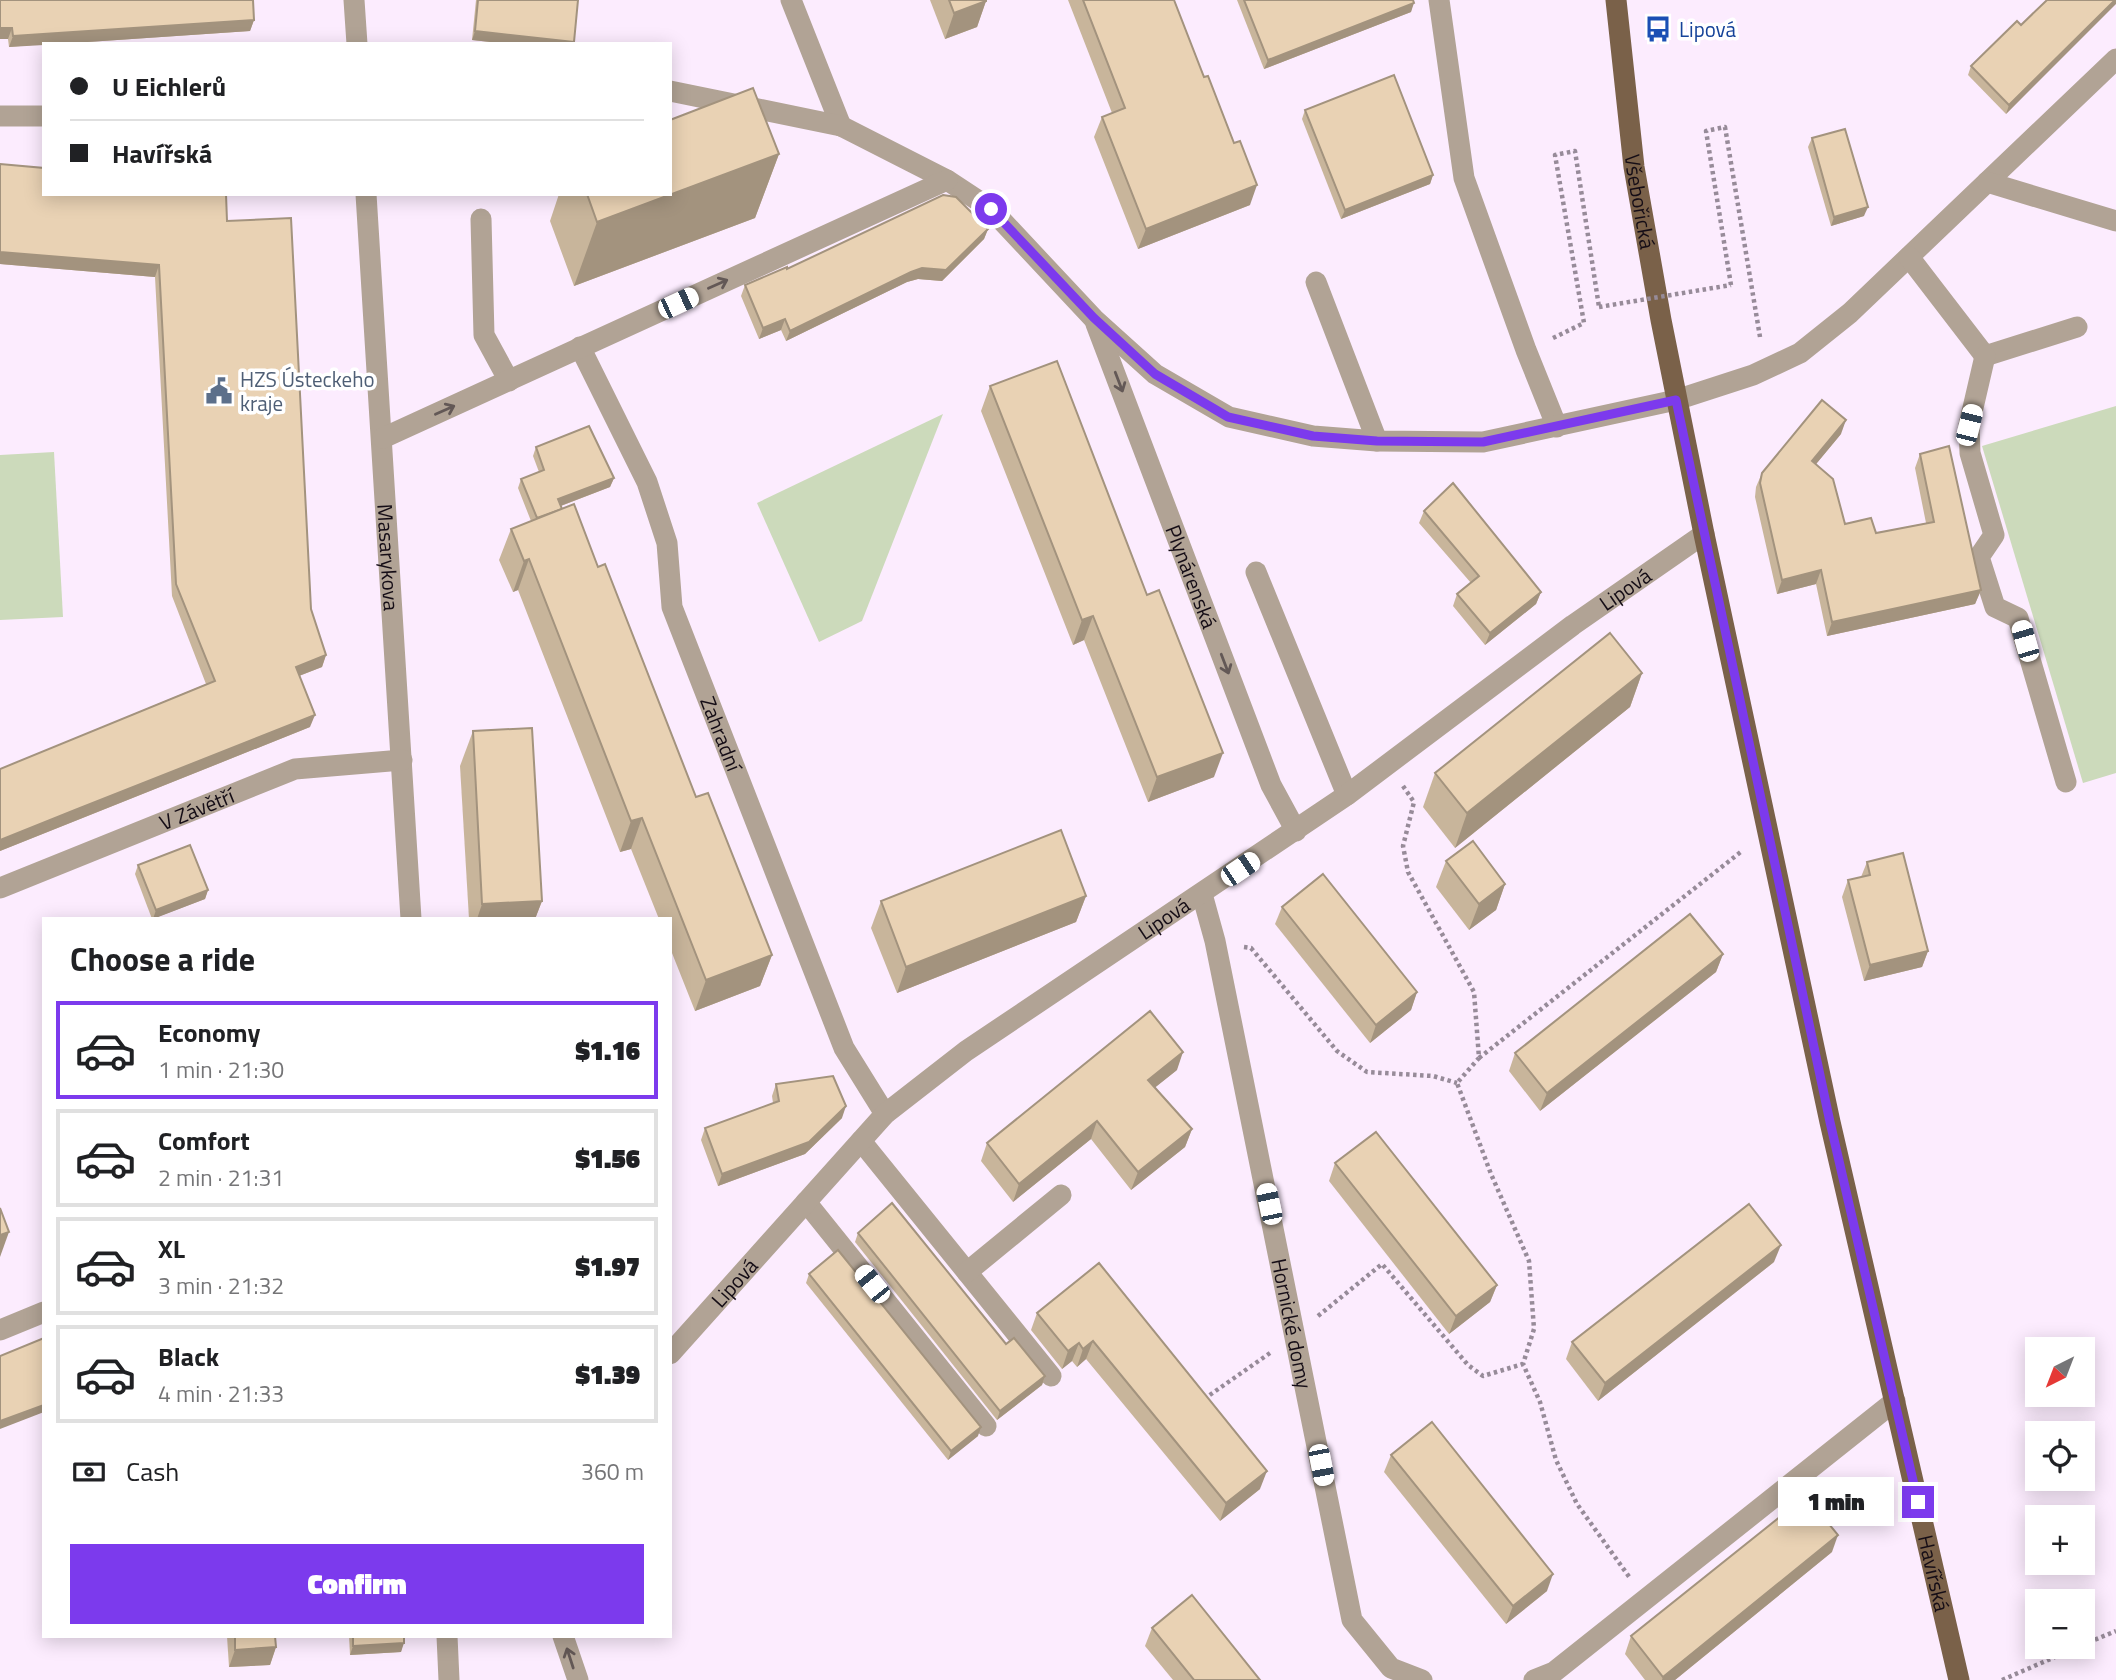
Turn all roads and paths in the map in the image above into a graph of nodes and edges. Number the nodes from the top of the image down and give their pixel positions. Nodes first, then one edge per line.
1 (354, 0) edge
2 (791, 0) edge
3 (1439, 0) edge
4 (1616, 0) edge
5 (356, 42) edge
6 (2116, 59) edge
7 (672, 91) edge
8 (0, 116) edge
9 (42, 116) edge
10 (841, 126) junction
11 (947, 180) junction
12 (1986, 182) junction
13 (366, 196) edge
14 (481, 219) dead end
15 (2116, 221) edge
16 (1909, 257) junction
17 (1316, 282) dead end
18 (1094, 318) junction
19 (2077, 327) dead end
20 (1760, 337) dead end
21 (580, 347) junction
22 (1525, 350) junction
23 (1985, 356) junction
24 (509, 381) junction
25 (1676, 400) junction
26 (1557, 427) junction
27 (383, 438) junction
28 (1377, 441) junction
29 (1704, 534) junction
30 (1256, 572) dead end
31 (402, 760) junction
32 (1389, 765) junction
33 (2066, 782) dead end
34 (1347, 795) junction
35 (1296, 831) junction
36 (1768, 831) junction
37 (0, 888) edge
38 (1202, 894) junction
39 (411, 917) edge
40 (1215, 942) junction
41 (1479, 1058) junction
42 (1457, 1083) junction
43 (885, 1114) junction
44 (861, 1141) junction
45 (1061, 1195) dead end
46 (806, 1202) junction
47 (967, 1272) junction
48 (42, 1313) edge
49 (0, 1329) edge
50 (1295, 1336) junction
51 (672, 1352) edge
52 (1523, 1364) junction
53 (1051, 1376) dead end
54 (1204, 1399) edge
55 (1895, 1401) junction
56 (986, 1426) dead end
57 (1645, 1598) junction
58 (2116, 1631) edge
59 (447, 1638) edge
60 (564, 1638) edge
61 (2095, 1640) edge
62 (2050, 1659) edge
63 (449, 1680) edge
64 (578, 1680) edge
65 (1422, 1680) edge
66 (1534, 1680) edge
67 (1959, 1680) edge
68 (2002, 1680) edge

1 - 5 street
2 - 10 street
3 - 22 street
4 - 25 main road, Všebořická
6 - 12 street
7 - 10 street, Plynárenská
8 - 9 street
10 - 11 street, Plynárenská
11 - 18 street, Plynárenská
21 -> 11 street
12 - 15 street
12 - 16 street
13 - 27 street, Masarykova
14 - 24 street
16 - 23 street
16 - 25 street
17 - 28 street
18 - 28 street, Plynárenská
18 -> 35 street, Plynárenská
19 - 23 street
20 - 22 path, bridge
21 - 24 street
21 - 43 street, Zahradní
22 - 26 street
23 - 33 street
27 -> 24 street
25 - 26 street, Plynárenská
25 - 29 main road, Havířská
26 - 28 street, Plynárenská
27 - 31 street, Masarykova
29 - 32 street, Lipová
29 - 36 main road, Havířská
30 - 34 street
31 - 37 street, V Závětří
31 - 39 street, Masarykova
32 - 34 street, Lipová
32 - 41 path
34 - 35 street, Lipová
35 - 38 street, Lipová
36 - 41 path
36 - 55 main road, Havířská
38 - 40 street, Hornické domy
38 - 43 street, Lipová
40 - 42 path
40 - 50 street, Hornické domy
41 - 42 path
42 - 52 path
43 - 44 street, Lipová
44 - 46 street, Lipová
44 - 47 street
45 - 47 street
46 - 51 street, Lipová
46 - 56 street
47 - 53 street
48 - 49 street
50 - 52 path
50 - 54 path
50 - 65 street, Hornické domy
52 - 57 path
55 - 57 street
55 - 67 main road, Havířská
57 - 66 street
58 - 61 path
59 - 63 street
64 -> 60 street
62 - 68 path

